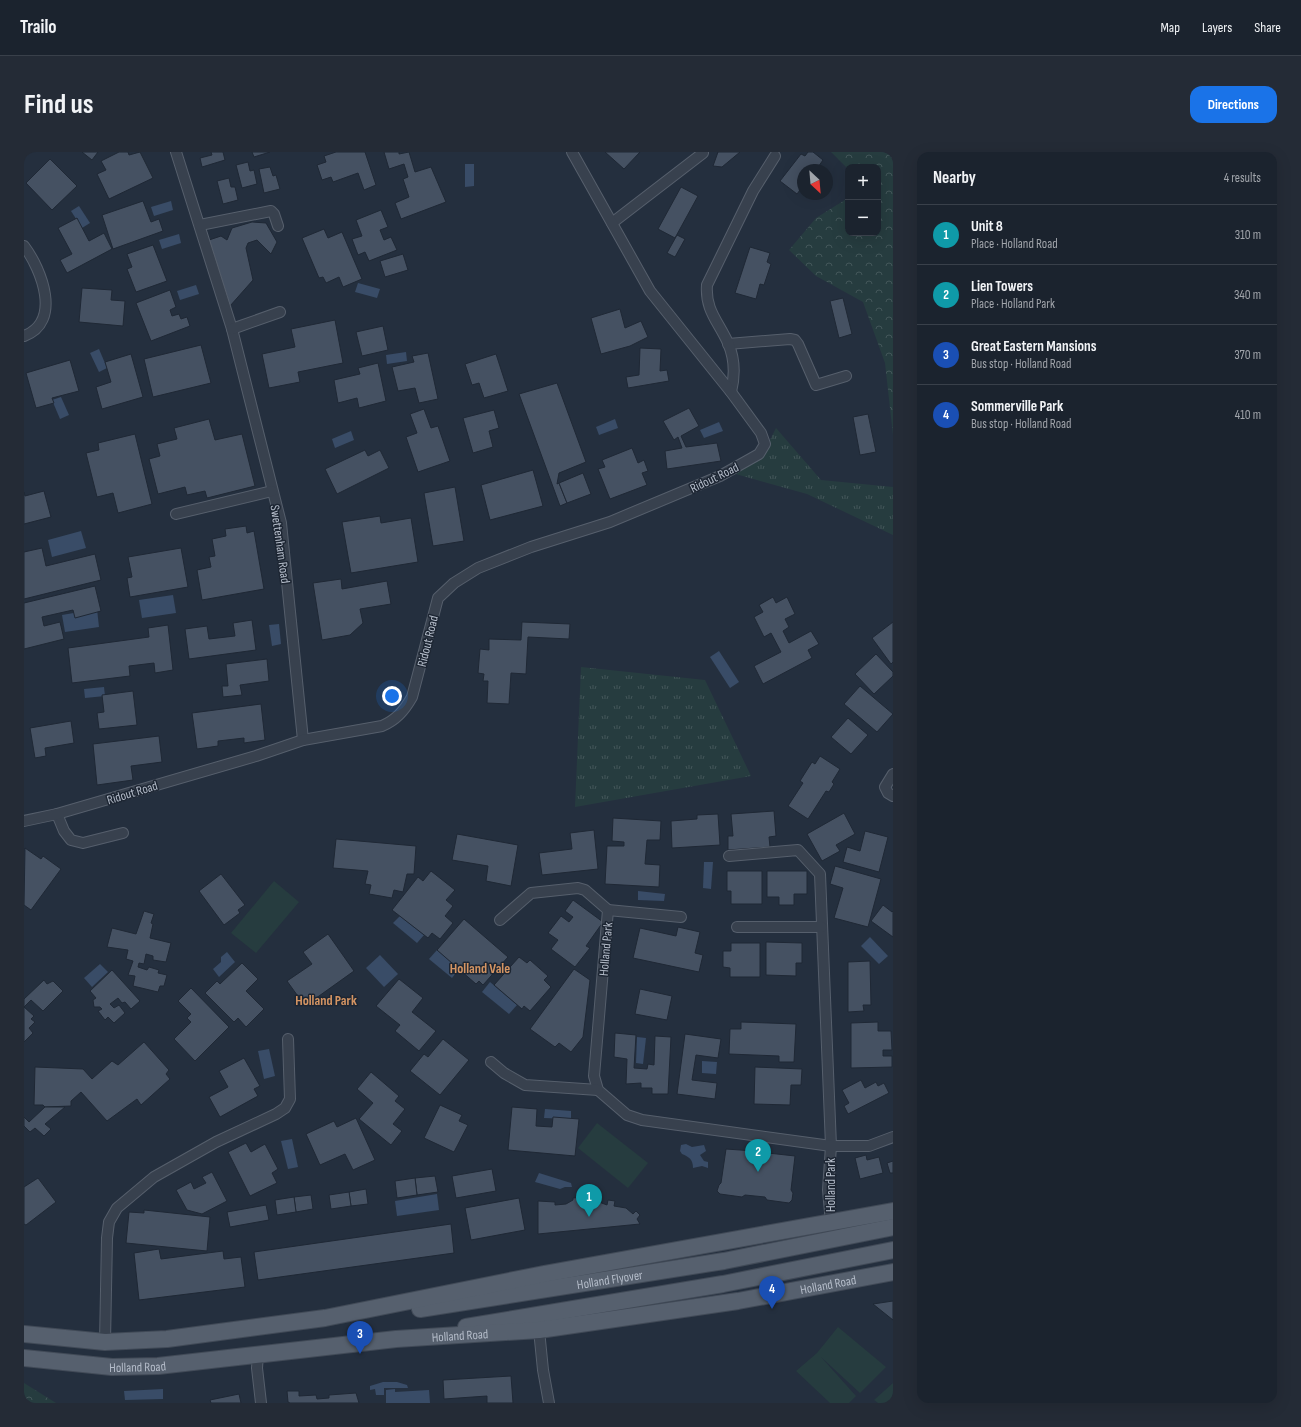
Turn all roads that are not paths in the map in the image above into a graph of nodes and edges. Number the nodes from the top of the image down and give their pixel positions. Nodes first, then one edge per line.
1 (176, 152) edge
2 (572, 152) edge
3 (703, 153) dead end
4 (775, 156) dead end
5 (612, 223) junction
6 (200, 226) junction
7 (278, 226) dead end
8 (24, 246) edge
9 (280, 312) dead end
10 (232, 329) junction
11 (24, 336) edge
12 (728, 344) junction
13 (846, 376) dead end
14 (731, 392) junction
15 (272, 491) junction
16 (176, 514) dead end
17 (303, 740) junction
18 (893, 774) edge
19 (893, 796) edge
20 (58, 814) junction
21 (24, 821) edge
22 (123, 832) dead end
23 (730, 856) dead end
24 (608, 910) junction
25 (681, 917) dead end
26 (500, 920) dead end
27 (738, 927) dead end
28 (822, 927) junction
29 (288, 1039) dead end
30 (491, 1062) dead end
31 (598, 1090) junction
32 (893, 1137) edge
33 (831, 1146) junction
34 (893, 1211) edge
35 (831, 1223) junction
36 (893, 1227) edge
37 (893, 1250) edge
38 (893, 1272) edge
39 (325, 1318) junction
40 (539, 1330) junction
41 (24, 1334) edge
42 (396, 1339) junction
43 (105, 1342) junction
44 (258, 1354) junction
45 (24, 1358) edge
46 (261, 1403) edge
47 (549, 1403) edge

1 - 6 street, Swettenham Road
2 - 5 street, Ridout Road
3 - 5 street
4 - 12 street
5 - 14 street, Ridout Road
6 - 7 street
6 - 10 street, Swettenham Road
8 - 11 street
9 - 10 street
10 - 15 street, Swettenham Road
12 - 13 street
12 - 14 street
14 - 17 street, Ridout Road
15 - 16 street
15 - 17 street, Swettenham Road
17 - 20 street, Ridout Road
18 - 19 street
20 - 21 street, Ridout Road
20 - 22 street
23 - 28 street, Holland Park
24 - 25 street
24 - 26 street, Holland Park
24 - 31 street, Holland Park
27 - 28 street
28 - 33 street, Holland Park
29 - 43 street, Holland Road
30 - 31 street
31 - 33 street, Holland Park
32 - 33 street, Holland Park
33 - 35 street, Holland Park
34 - 35 main road, Holland Road
35 - 39 main road, Holland Road
36 - 39 main road, Holland Flyover
37 - 42 main road, Holland Flyover
38 - 40 main road, Holland Road
39 - 43 main road, Holland Road
40 - 42 main road, Holland Road
40 - 47 street
41 - 43 main road, Holland Road
42 - 44 main road, Holland Road
44 - 45 main road, Holland Road
44 - 46 street

